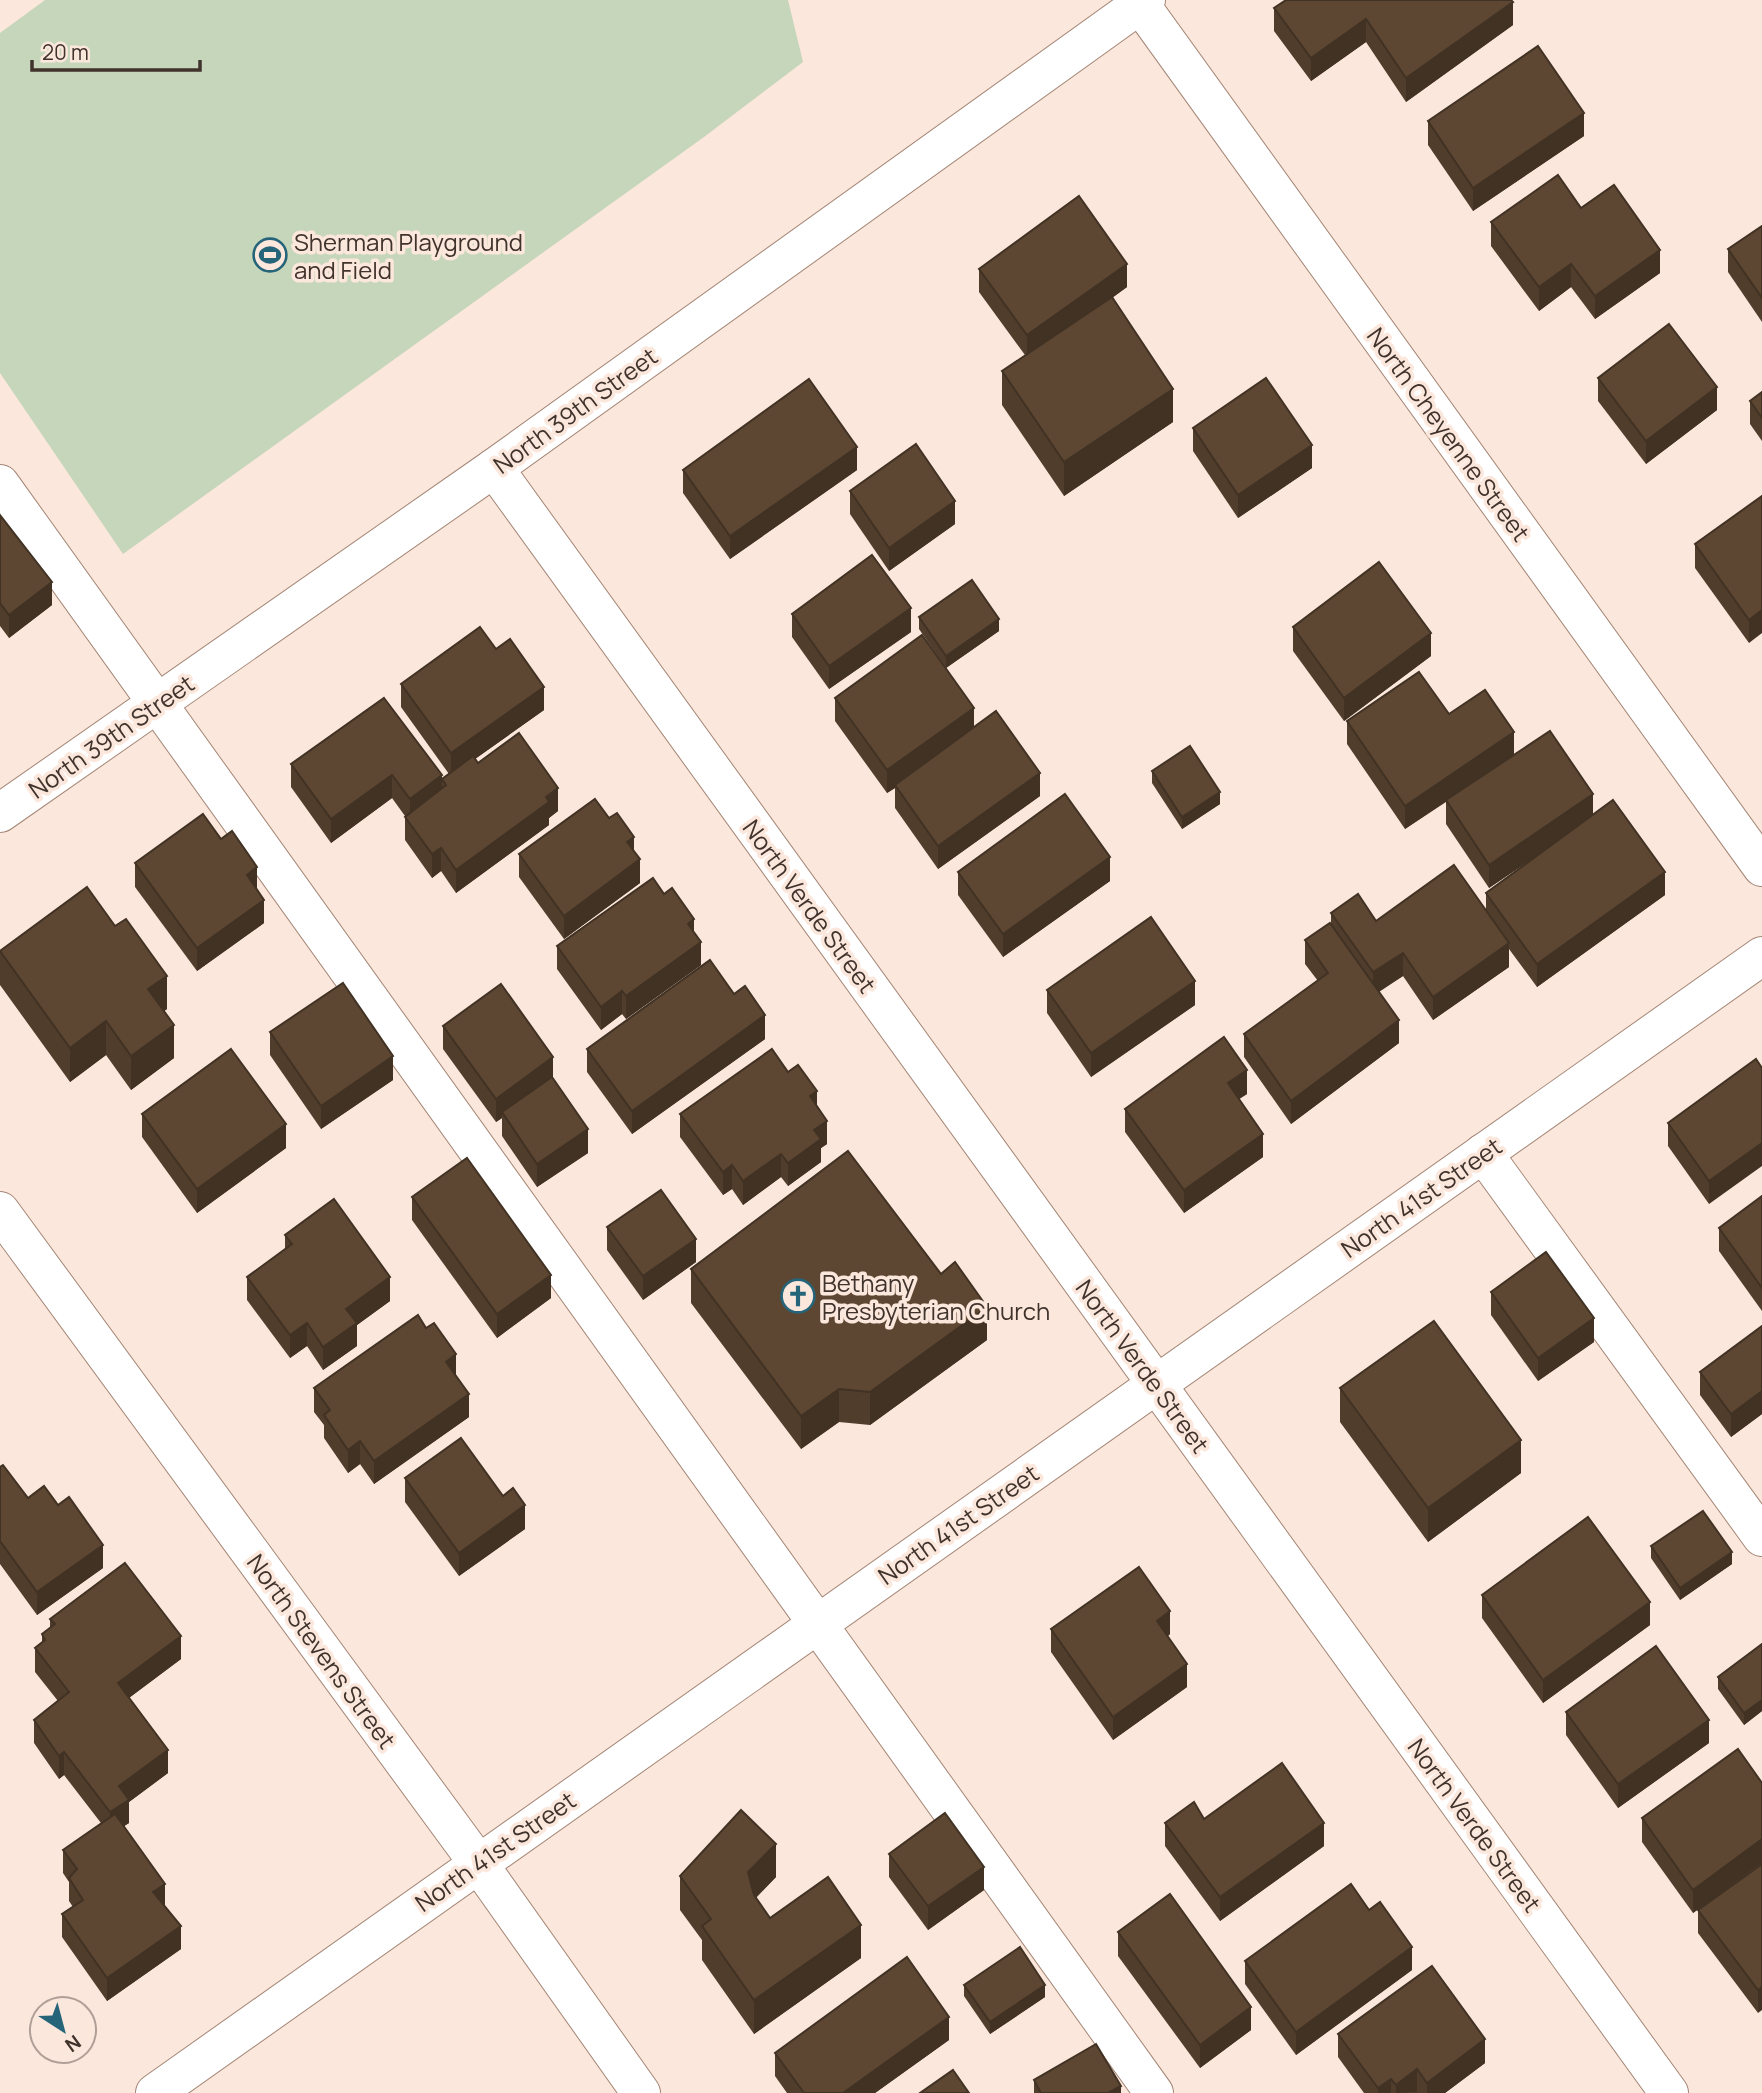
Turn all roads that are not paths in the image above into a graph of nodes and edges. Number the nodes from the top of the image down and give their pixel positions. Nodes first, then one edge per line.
1 (1141, 1) edge
2 (494, 468) junction
3 (0, 484) edge
4 (156, 704) junction
5 (0, 813) edge
6 (1762, 867) edge
7 (1762, 956) edge
8 (1483, 1153) junction
9 (0, 1211) edge
10 (1156, 1385) junction
11 (1762, 1537) edge
12 (817, 1623) junction
13 (478, 1863) junction
14 (155, 2093) edge
15 (641, 2093) edge
16 (1154, 2093) edge
17 (1669, 2093) edge

1 - 2 street, North 39th Street
1 - 6 street, North Cheyenne Street
2 - 4 street, North 39th Street
2 - 10 street, North Verde Street
3 - 4 street
4 - 5 street, North 39th Street
4 - 12 street
7 - 8 street, North 41st Street
8 - 10 street, North 41st Street
8 - 11 street
9 - 13 street, North Stevens Street
10 - 12 street, North 41st Street
10 - 17 street, North Verde Street
12 - 13 street, North 41st Street
12 - 16 street
13 - 14 street, North 41st Street
13 - 15 street, North Stevens Street

